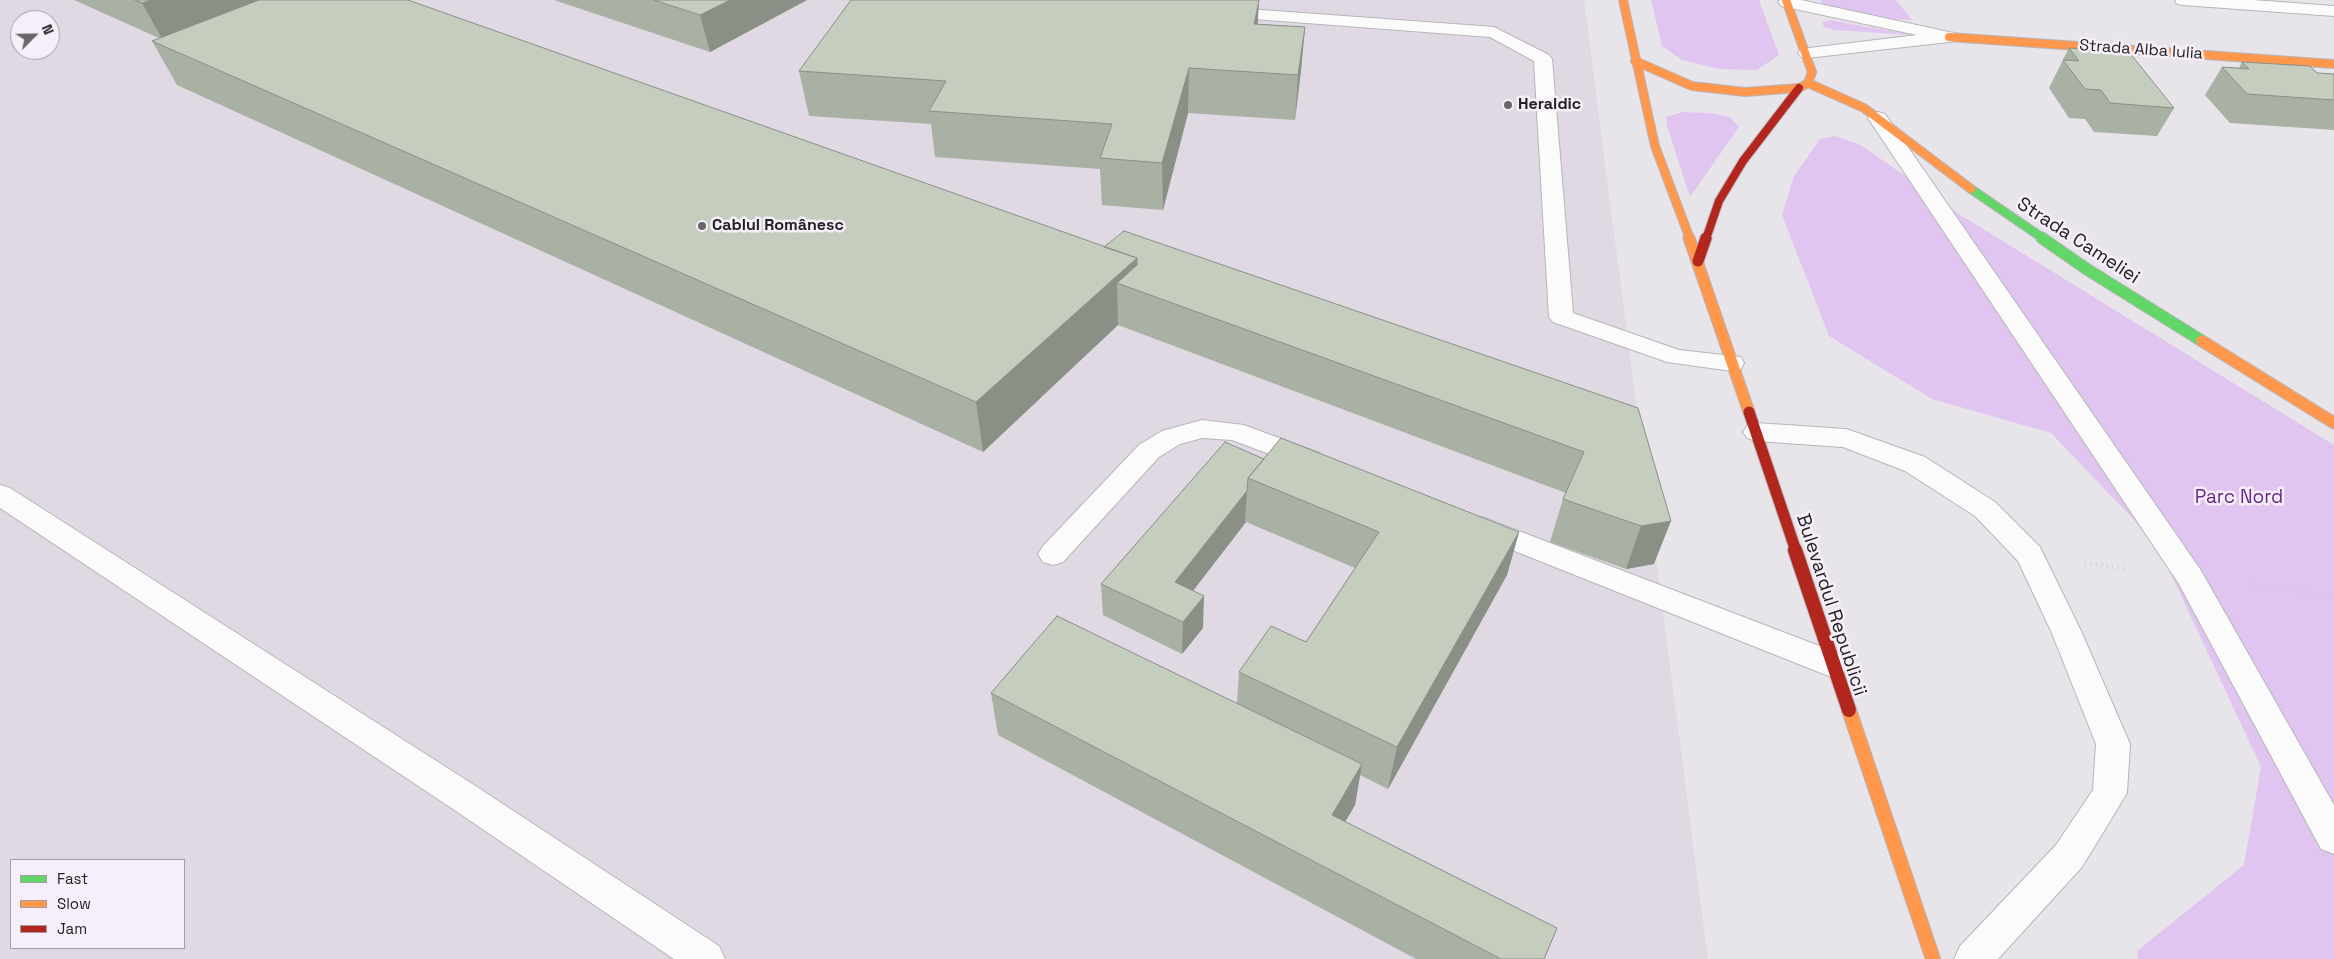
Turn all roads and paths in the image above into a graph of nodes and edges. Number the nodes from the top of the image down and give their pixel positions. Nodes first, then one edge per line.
1 (1623, 0) edge
2 (2183, 0) edge
3 (1787, 1) edge
4 (1202, 10) edge
5 (2334, 11) edge
6 (1949, 37) junction
7 (1806, 54) junction
8 (1635, 61) junction
9 (2334, 64) edge
10 (1803, 86) junction
11 (1878, 118) junction
12 (1698, 261) junction
13 (1732, 363) junction
14 (2334, 423) edge
15 (1756, 432) junction
16 (1336, 471) edge
17 (0, 495) edge
18 (1456, 517) edge
19 (1053, 554) dead end
20 (1832, 664) junction
21 (2334, 838) edge
22 (706, 959) edge
23 (1933, 959) edge
24 (1973, 959) edge

1 - 8 main road, Bulevardul Republicii
2 - 5 street
3 - 6 street, Strada Alba Iulia
3 - 7 main road
4 - 13 street
6 - 7 street, Strada Alba Iulia
6 - 9 main road, Strada Alba Iulia
7 - 10 main road
8 - 10 main road
8 - 12 main road, Bulevardul Republicii
10 - 11 main road, Strada Cameliei
10 - 12 main road
11 - 14 main road, Strada Cameliei
11 - 21 street
12 - 13 main road, Bulevardul Republicii
13 - 15 main road, Bulevardul Republicii
15 - 20 main road, Bulevardul Republicii
15 - 24 street
16 - 19 street
17 - 22 street
18 - 20 street
20 - 23 main road, Bulevardul Republicii

